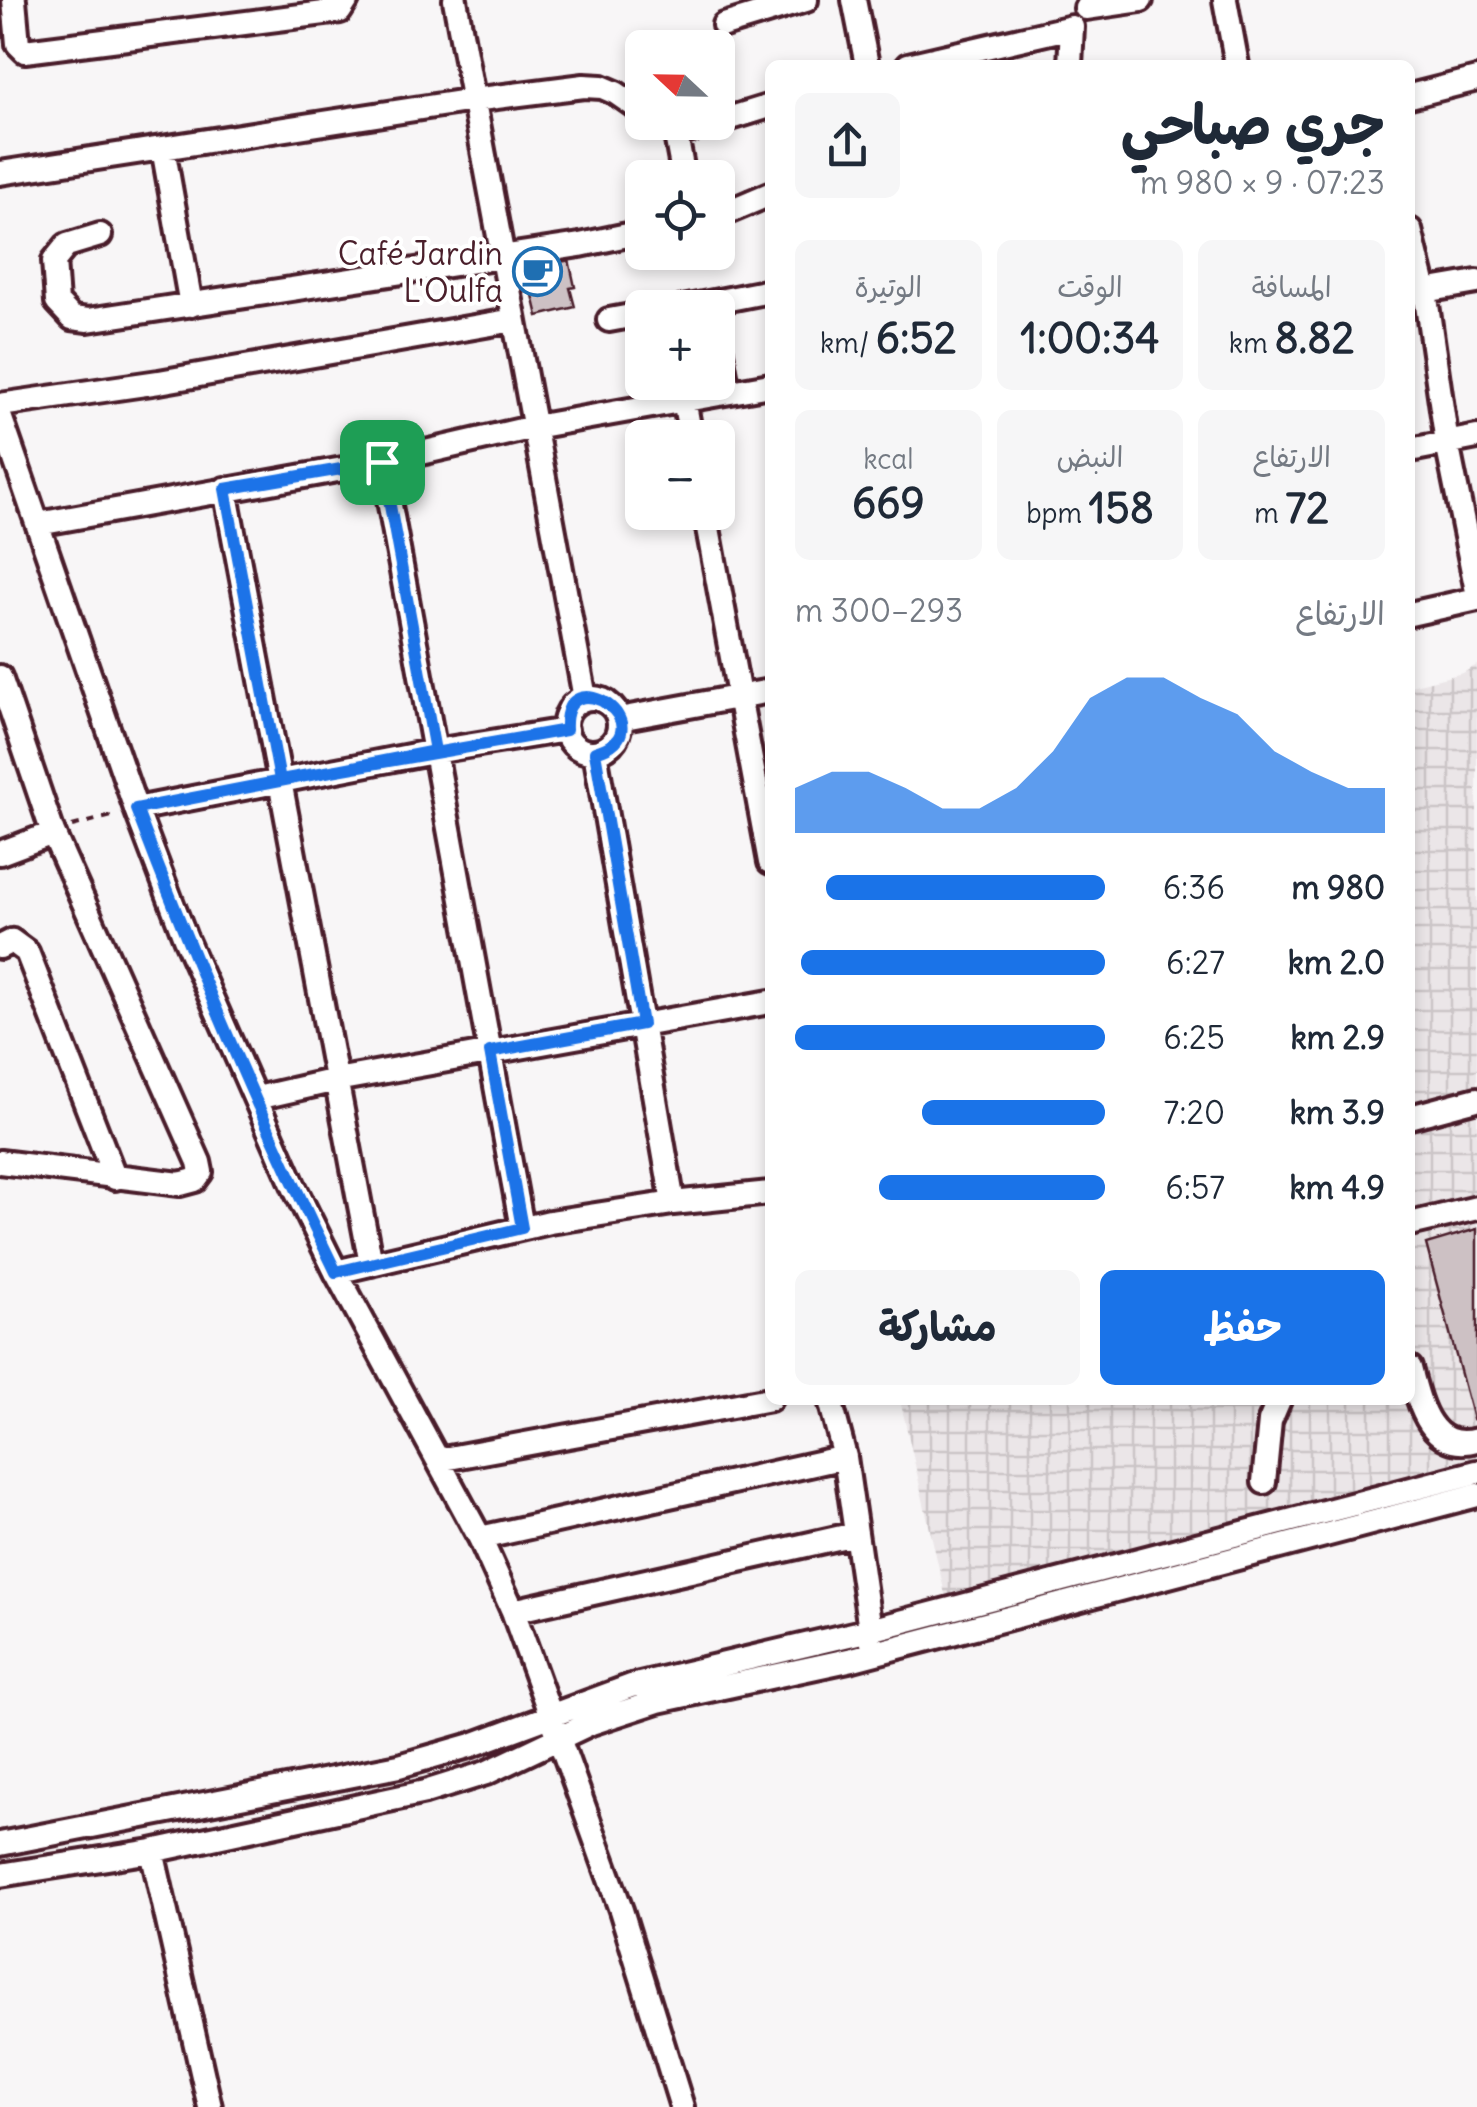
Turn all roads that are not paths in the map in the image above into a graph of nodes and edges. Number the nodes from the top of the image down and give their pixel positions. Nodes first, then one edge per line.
1 (14, 0) edge
2 (347, 0) edge
3 (455, 0) edge
4 (806, 0) edge
5 (854, 0) edge
6 (1141, 0) edge
7 (1226, 0) edge
8 (1088, 4) edge
9 (724, 25) dead end
10 (1072, 28) junction
11 (866, 60) edge
12 (930, 60) edge
13 (1070, 60) edge
14 (1236, 60) edge
15 (1477, 79) edge
16 (1415, 95) edge
17 (473, 100) junction
18 (625, 101) edge
19 (765, 108) edge
20 (735, 117) edge
21 (163, 148) junction
22 (0, 173) edge
23 (765, 196) edge
24 (735, 209) edge
25 (100, 235) dead end
26 (625, 235) edge
27 (502, 256) junction
28 (1477, 282) edge
29 (765, 291) edge
30 (1417, 293) edge
31 (735, 299) edge
32 (191, 304) junction
33 (625, 317) edge
34 (514, 320) junction
35 (609, 320) dead end
36 (765, 385) edge
37 (735, 390) edge
38 (678, 400) edge
39 (0, 406) edge
40 (0, 416) edge
41 (534, 426) junction
42 (1477, 438) edge
43 (1447, 444) junction
44 (1415, 449) edge
45 (382, 462) junction
46 (225, 489) junction
47 (38, 524) junction
48 (708, 530) edge
49 (1477, 591) edge
50 (1477, 598) edge
51 (1415, 613) edge
52 (0, 677) edge
53 (765, 692) edge
54 (738, 697) junction
55 (585, 698) junction
56 (619, 720) junction
57 (566, 730) junction
58 (435, 751) junction
59 (595, 752) junction
60 (280, 780) junction
61 (126, 812) junction
62 (60, 830) junction
63 (765, 836) edge
64 (0, 853) edge
65 (0, 947) edge
66 (765, 1003) edge
67 (642, 1024) junction
68 (490, 1052) junction
69 (336, 1080) junction
70 (257, 1098) junction
71 (1477, 1098) edge
72 (1415, 1115) edge
73 (0, 1162) edge
74 (115, 1178) junction
75 (765, 1194) edge
76 (672, 1203) junction
77 (1477, 1208) edge
78 (1415, 1223) edge
79 (522, 1228) junction
80 (371, 1264) junction
81 (336, 1272) junction
82 (1415, 1382) edge
83 (765, 1400) edge
84 (831, 1405) edge
85 (1277, 1405) edge
86 (1477, 1440) edge
87 (845, 1458) junction
88 (438, 1460) junction
89 (1477, 1472) edge
90 (1264, 1482) dead end
91 (1477, 1495) edge
92 (856, 1534) junction
93 (480, 1538) junction
94 (513, 1611) junction
95 (872, 1642) junction
96 (551, 1715) junction
97 (559, 1738) junction
98 (0, 1844) edge
99 (152, 1851) junction
100 (0, 1875) edge
101 (210, 2107) edge
102 (682, 2107) edge

1 - 2 street
3 - 17 street
4 - 9 street
5 - 11 street
6 - 8 street
7 - 14 street
8 - 10 street
10 - 12 street
10 - 13 street
15 - 16 street
17 - 18 street
17 - 21 street
17 - 27 street
19 - 20 street
21 - 22 street
21 - 32 street
23 - 24 street
25 - 32 street
26 - 27 street
27 - 32 street
27 - 34 street
28 - 30 street
29 - 31 street
30 - 43 street
33 - 35 street
34 - 39 street
34 - 41 street
36 - 37 street
38 - 41 street
40 - 47 street
41 - 45 street
41 - 55 street
42 - 43 street
43 - 44 street
43 - 49 street
45 - 46 street
45 - 58 street
46 - 47 street
46 - 60 street
47 - 61 street
48 - 54 street
50 - 51 street
52 - 62 street
53 - 54 street
54 - 56 street
54 - 63 street
55 - 56 street
55 - 57 street
56 - 59 street
57 - 58 street
57 - 59 street
58 - 60 street
58 - 68 street
59 - 67 street
60 - 61 street
60 - 69 street
61 - 70 street
62 - 64 street
62 - 74 street
65 - 74 street
66 - 67 street
67 - 68 street
67 - 76 street
68 - 69 street
68 - 79 street
69 - 70 street
69 - 80 street
70 - 81 street
71 - 72 street
73 - 74 street
75 - 76 street
76 - 79 street
77 - 78 street
79 - 80 street
80 - 81 street
81 - 88 street
82 - 86 street
83 - 88 street
84 - 87 street
85 - 90 street
87 - 92 street
87 - 93 street
88 - 93 street
89 - 95 street
91 - 95 street
92 - 94 street
92 - 95 street
93 - 94 street
94 - 96 street
95 - 96 street
95 - 97 street
96 - 97 street
96 - 98 street
97 - 99 street
97 - 102 street
99 - 100 street
99 - 101 street

